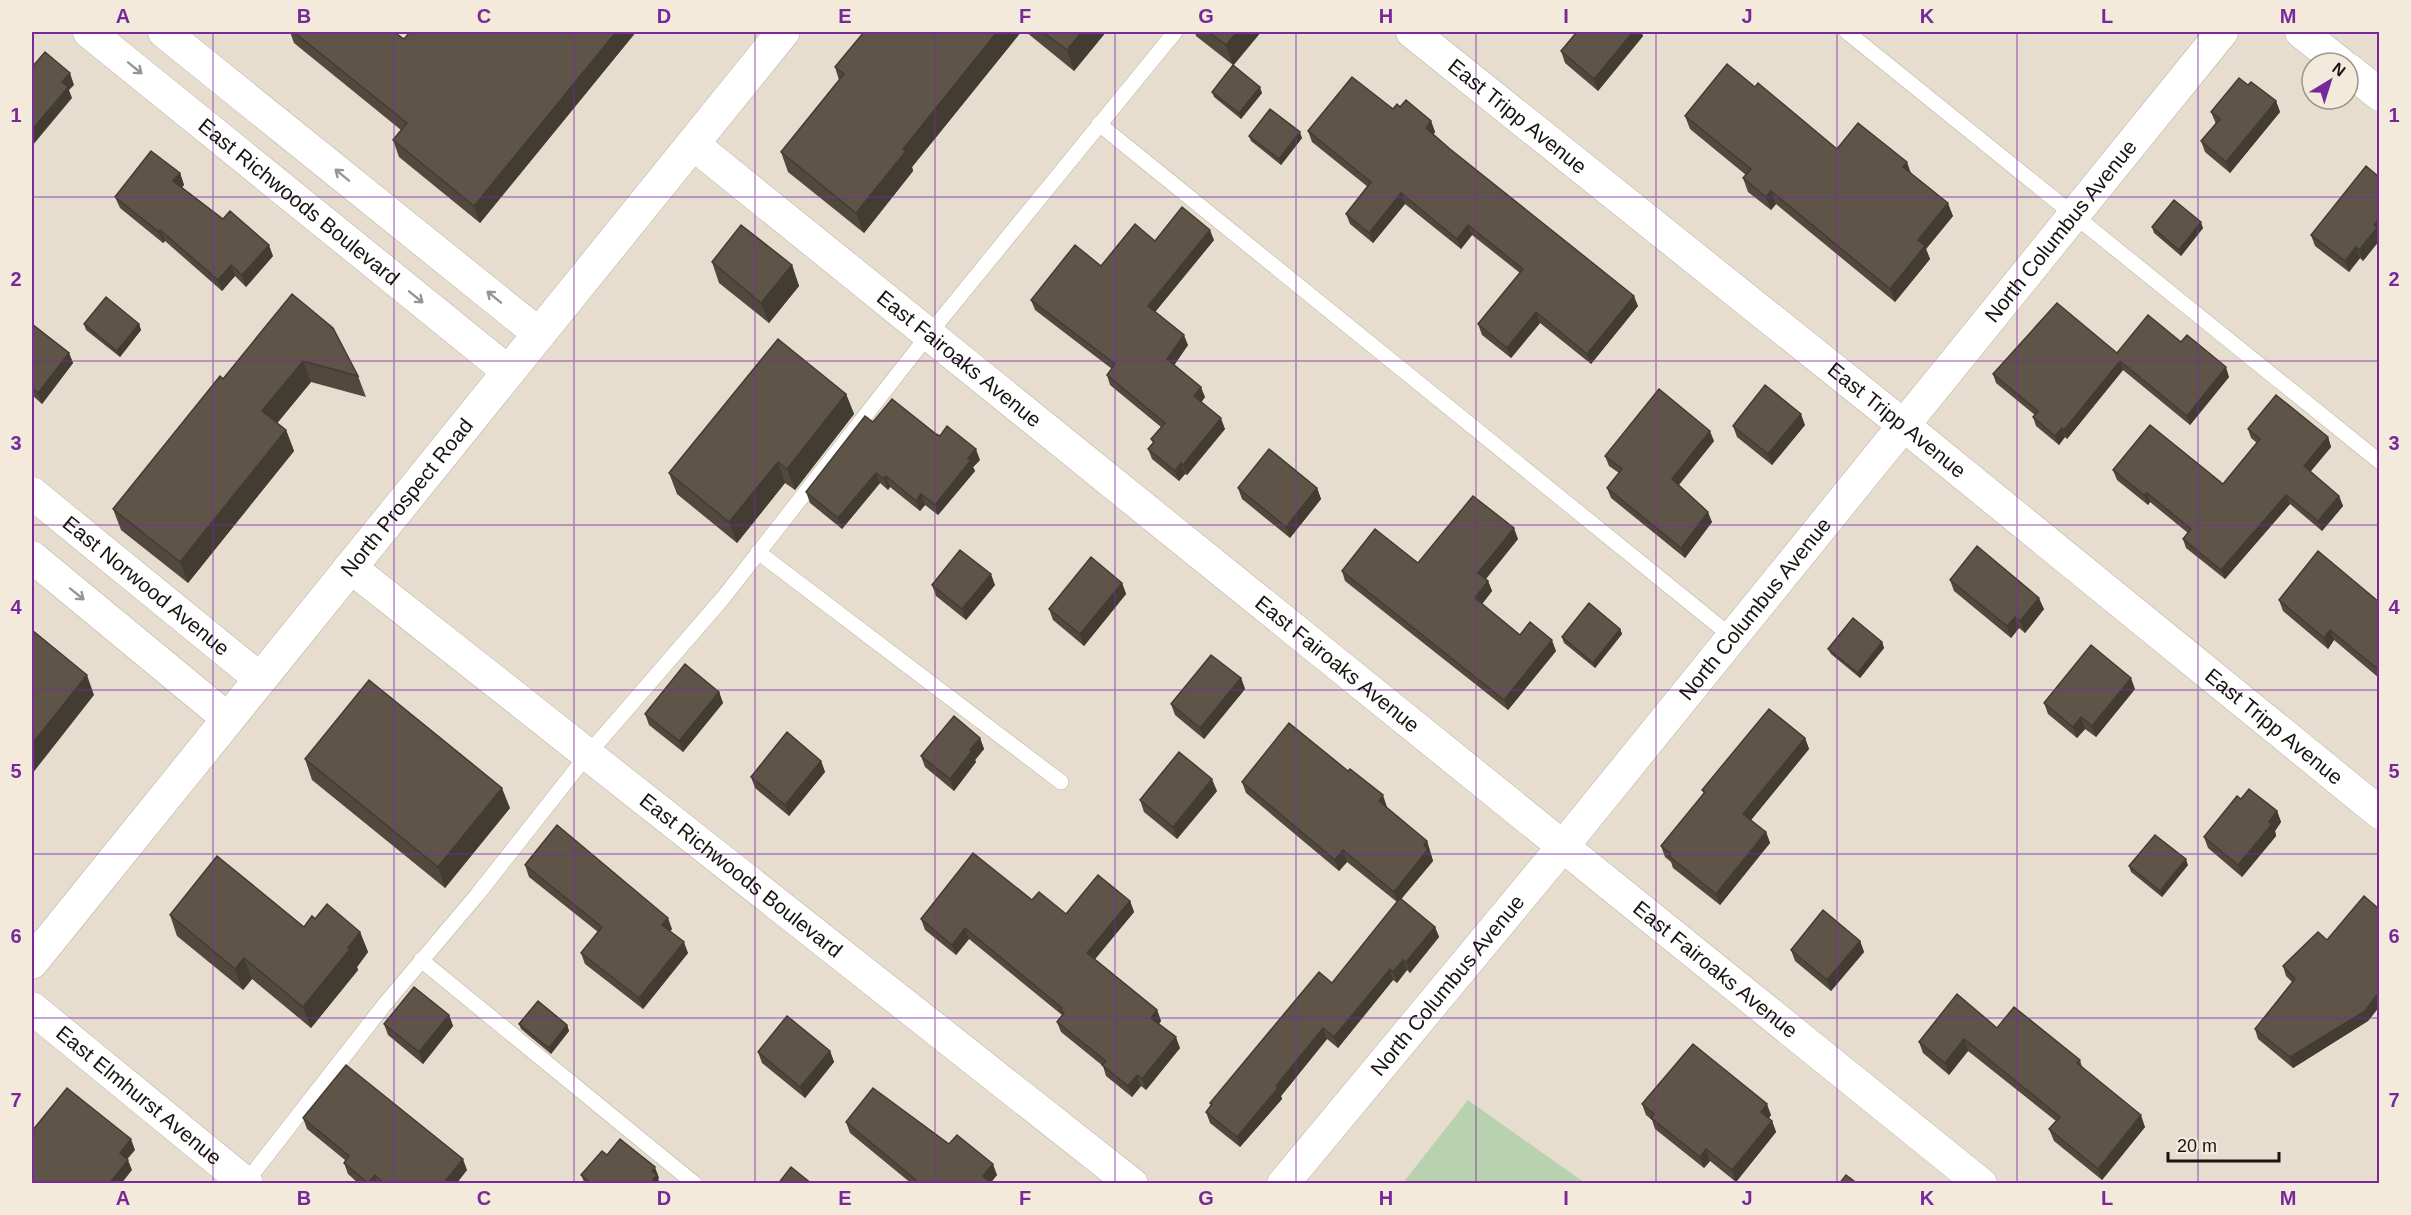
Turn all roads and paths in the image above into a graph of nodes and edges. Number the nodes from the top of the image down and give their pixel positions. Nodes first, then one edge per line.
1 (89, 32) edge
2 (164, 32) edge
3 (783, 32) edge
4 (1175, 32) edge
5 (1412, 32) edge
6 (1847, 32) edge
7 (2222, 32) edge
8 (2301, 32) edge
9 (2325, 51) edge
10 (2360, 79) edge
11 (2379, 95) edge
12 (1100, 124) junction
13 (693, 144) junction
14 (2073, 214) junction
15 (539, 334) junction
16 (929, 334) junction
17 (509, 372) junction
18 (1902, 424) junction
19 (2379, 462) edge
20 (32, 493) edge
21 (758, 552) junction
22 (32, 557) edge
23 (350, 567) junction
24 (1731, 636) junction
25 (259, 678) junction
26 (227, 718) junction
27 (588, 754) junction
28 (1061, 782) dead end
29 (2379, 813) edge
30 (1564, 845) junction
31 (421, 960) junction
32 (32, 962) edge
33 (32, 1008) edge
34 (246, 1183) edge
35 (695, 1184) edge
36 (1132, 1184) edge
37 (1283, 1184) edge
38 (1981, 1184) edge

1 -> 17 street, East Richwoods Boulevard
15 -> 2 street
3 - 13 main road, North Prospect Road
4 - 12 lane
5 - 18 street, East Tripp Avenue
6 - 14 lane
7 - 14 street, North Columbus Avenue
8 - 9 street
10 - 11 street
12 - 16 lane
12 - 24 lane
13 - 15 main road, North Prospect Road
13 - 16 street, East Fairoaks Avenue
14 - 18 street, North Columbus Avenue
14 - 19 lane
15 - 17 main road, North Prospect Road
16 - 21 lane
16 - 30 street, East Fairoaks Avenue
17 - 23 main road, North Prospect Road
18 - 24 street, North Columbus Avenue
18 - 29 street, East Tripp Avenue
20 - 25 street, East Norwood Avenue
21 - 27 lane
21 - 28 lane
22 -> 26 street
23 - 25 main road, North Prospect Road
23 - 27 street, East Richwoods Boulevard
24 - 30 street, North Columbus Avenue
25 - 26 main road, North Prospect Road
26 - 32 main road, North Prospect Road
27 - 31 lane
27 - 36 street, East Richwoods Boulevard
30 - 37 street, North Columbus Avenue
30 - 38 street, East Fairoaks Avenue
31 - 34 lane
31 - 35 lane
33 - 34 street, East Elmhurst Avenue

